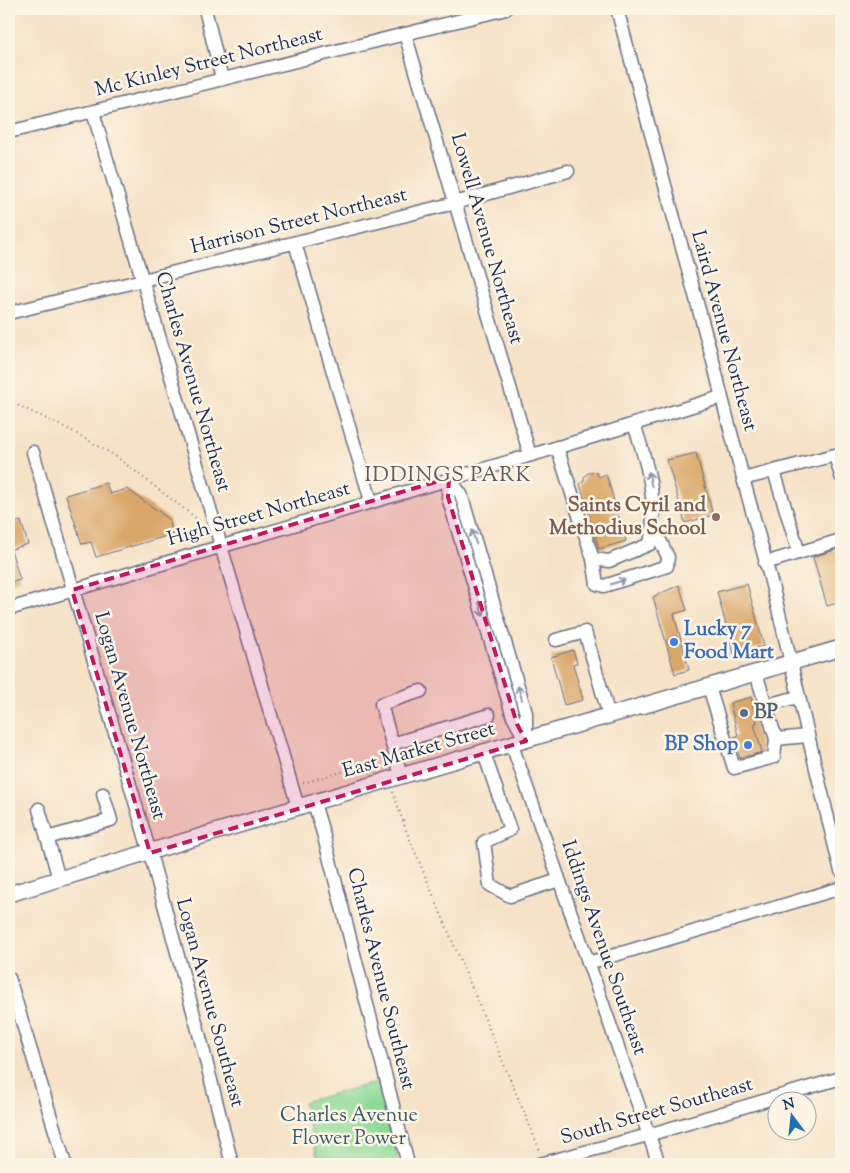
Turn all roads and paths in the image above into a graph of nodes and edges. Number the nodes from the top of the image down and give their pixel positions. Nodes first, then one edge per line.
1 (205, 9) edge
2 (506, 9) edge
3 (617, 9) edge
4 (405, 34) junction
5 (222, 79) junction
6 (93, 112) junction
7 (9, 132) edge
8 (568, 171) dead end
9 (455, 203) junction
10 (295, 243) junction
11 (142, 280) junction
12 (9, 313) edge
13 (721, 397) junction
14 (9, 401) edge
15 (634, 424) junction
16 (557, 447) junction
17 (33, 452) dead end
18 (530, 455) junction
19 (774, 471) junction
20 (841, 476) edge
21 (449, 478) junction
22 (743, 479) junction
23 (371, 501) junction
24 (654, 528) junction
25 (216, 533) junction
26 (841, 540) edge
27 (220, 546) junction
28 (799, 553) junction
29 (593, 559) junction
30 (766, 563) junction
31 (72, 590) junction
32 (9, 609) edge
33 (556, 640) dead end
34 (841, 648) edge
35 (790, 663) junction
36 (756, 673) junction
37 (709, 687) junction
38 (421, 690) dead end
39 (798, 697) junction
40 (766, 705) junction
41 (490, 715) dead end
42 (609, 716) junction
43 (807, 736) junction
44 (776, 739) junction
45 (519, 743) junction
46 (392, 744) junction
47 (484, 752) junction
48 (394, 778) junction
49 (303, 783) dead end
50 (104, 794) dead end
51 (314, 802) junction
52 (298, 807) junction
53 (39, 809) dead end
54 (47, 838) junction
55 (150, 852) junction
56 (841, 871) edge
57 (59, 879) junction
58 (559, 880) junction
59 (841, 888) edge
60 (9, 894) edge
61 (588, 963) junction
62 (9, 978) edge
63 (841, 1078) edge
64 (648, 1135) junction
65 (541, 1160) edge
66 (65, 1164) edge
67 (232, 1164) edge
68 (408, 1164) edge
69 (658, 1164) edge

1 - 5 street
2 - 4 street, Mc Kinley Street Northeast
3 - 13 street, Laird Avenue Northeast
4 - 5 street, Mc Kinley Street Northeast
4 - 9 street, Lowell Avenue Northeast
5 - 6 street, Mc Kinley Street Northeast
6 - 7 street, Mc Kinley Street Northeast
6 - 11 street, Charles Avenue Northeast
8 - 9 street, Harrison Street Northeast
9 - 10 street, Harrison Street Northeast
9 - 18 street, Lowell Avenue Northeast
10 - 11 street, Harrison Street Northeast
10 - 23 street
11 - 12 street, Harrison Street Northeast
11 - 25 street, Charles Avenue Northeast
13 - 15 street, High Street Northeast
13 - 22 street, Laird Avenue Northeast
14 - 25 path
15 - 16 street, High Street Northeast
24 -> 15 street
16 - 18 street, High Street Northeast
16 - 29 street
17 - 31 street, Logan Avenue Northeast
18 - 21 street, High Street Northeast
19 - 20 street
19 - 22 street
19 - 28 street
21 - 23 street, High Street Northeast
21 - 45 street, Iddings Avenue Southeast
22 - 30 street, Laird Avenue Northeast
23 - 27 street, High Street Northeast
24 - 29 street
29 -> 24 street
25 - 27 street, Charles Avenue Northeast
26 - 28 street
27 - 31 street, High Street Northeast
27 - 52 street, Charles Avenue Northeast
28 - 30 street
30 - 35 street, Laird Avenue Northeast
31 - 32 street, High Street Northeast
31 - 55 street, Logan Avenue Northeast
33 - 42 street
34 - 35 main road, East Market Street
35 - 36 main road, East Market Street
35 - 39 street, Laird Avenue Northeast
36 - 37 main road, East Market Street
36 - 40 street
37 - 42 main road, East Market Street
37 - 44 street
38 - 46 street
39 - 40 street
39 - 43 street, Laird Avenue Northeast
40 - 44 street
41 - 46 street
42 - 45 main road, East Market Street
43 - 44 street
43 - 56 street, Laird Avenue Northeast
45 - 47 main road, East Market Street
45 - 58 street, Iddings Avenue Southeast
46 - 48 street
47 - 48 main road, East Market Street
47 - 58 street
48 - 49 path
48 - 51 main road, East Market Street
48 - 65 path
50 - 54 street
51 - 52 main road, East Market Street
51 - 68 street, Charles Avenue Southeast
52 - 55 main road, East Market Street
53 - 54 street
54 - 57 street
55 - 57 main road, East Market Street
55 - 67 street, Logan Avenue Southeast
57 - 60 main road, East Market Street
58 - 61 street, Iddings Avenue Southeast
59 - 61 street
61 - 64 street, Iddings Avenue Southeast
62 - 66 street
63 - 64 street, South Street Southeast
64 - 65 street, South Street Southeast
64 - 69 street, Iddings Avenue Southeast

